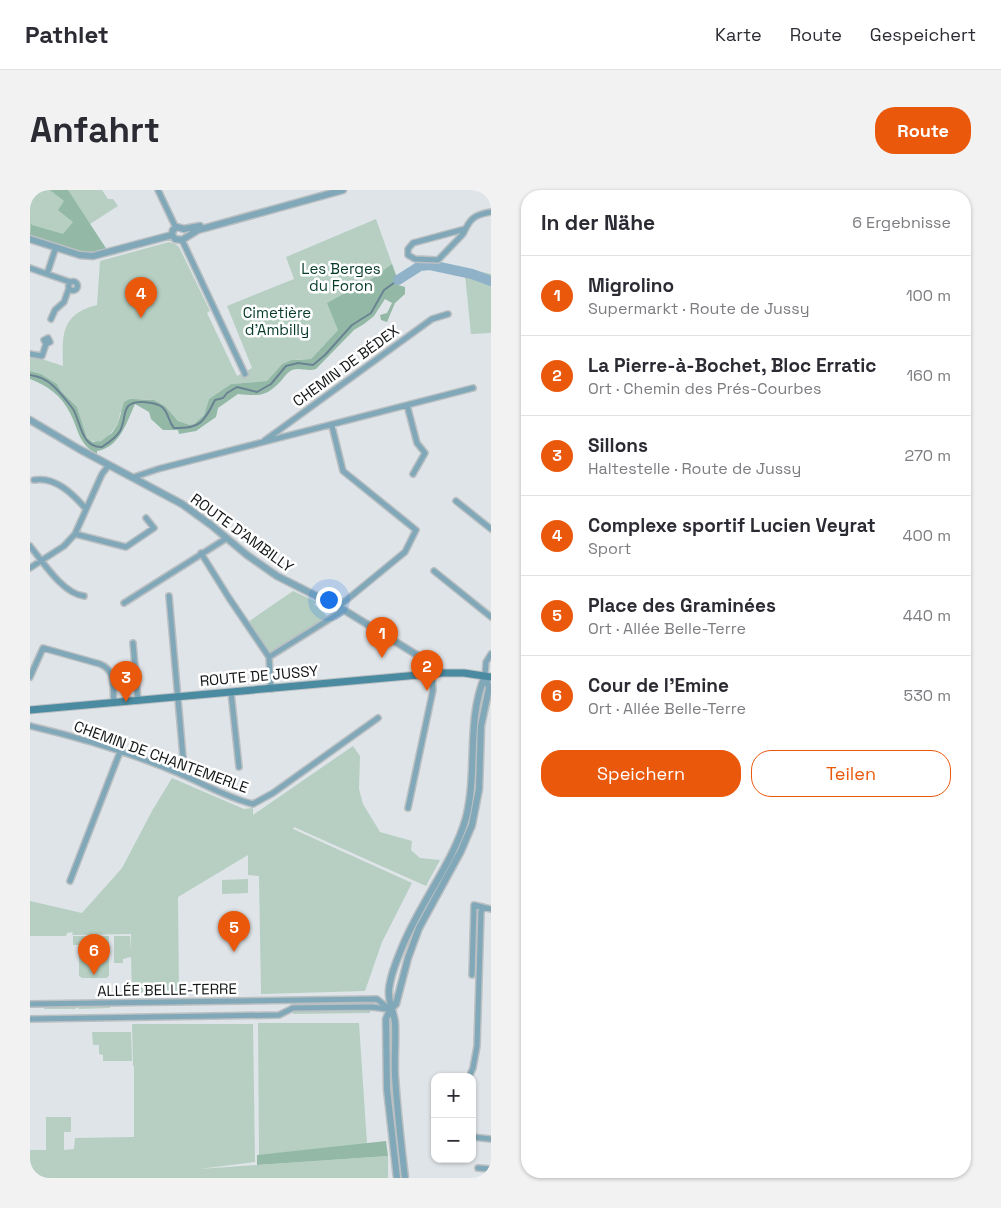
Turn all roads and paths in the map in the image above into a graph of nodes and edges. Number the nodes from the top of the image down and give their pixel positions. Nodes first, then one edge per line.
1 (158, 190) edge
2 (334, 191) edge
3 (491, 212) edge
4 (176, 228) junction
5 (184, 228) junction
6 (465, 229) junction
7 (172, 235) junction
8 (30, 238) edge
9 (183, 238) junction
10 (56, 247) junction
11 (30, 268) edge
12 (47, 274) junction
13 (448, 314) dead end
14 (52, 319) dead end
15 (46, 344) dead end
16 (30, 354) edge
17 (245, 374) dead end
18 (473, 388) dead end
19 (407, 405) junction
20 (30, 420) edge
21 (332, 426) junction
22 (261, 443) junction
23 (109, 465) junction
24 (413, 474) dead end
25 (134, 477) junction
26 (34, 480) dead end
27 (456, 501) dead end
28 (86, 508) junction
29 (146, 518) dead end
30 (491, 529) edge
31 (75, 534) junction
32 (227, 538) junction
33 (30, 546) edge
34 (201, 554) junction
35 (42, 561) junction
36 (30, 568) edge
37 (434, 571) dead end
38 (84, 596) dead end
39 (169, 596) dead end
40 (124, 603) dead end
41 (341, 609) junction
42 (491, 617) edge
43 (134, 643) dead end
44 (491, 654) edge
45 (269, 657) junction
46 (432, 674) junction
47 (488, 676) edge
48 (30, 677) edge
49 (271, 689) junction
50 (231, 692) junction
51 (178, 697) junction
52 (138, 701) junction
53 (114, 703) junction
54 (30, 710) edge
55 (378, 718) dead end
56 (30, 727) edge
57 (120, 752) junction
58 (239, 767) dead end
59 (182, 775) junction
60 (408, 808) dead end
61 (70, 881) dead end
62 (483, 907) junction
63 (491, 909) edge
64 (472, 975) dead end
65 (30, 1004) edge
66 (390, 1010) junction
67 (30, 1019) edge
68 (471, 1073) edge
69 (476, 1137) edge
70 (491, 1139) edge
71 (478, 1168) dead end
72 (491, 1168) edge
73 (397, 1178) edge
74 (405, 1178) edge

1 - 4 street
2 - 5 street
2 - 9 street
3 - 6 street
4 - 5 street
4 - 7 street
5 - 9 street
6 - 6 street
7 - 9 street
7 - 10 street
8 - 10 street
9 - 17 street
10 - 12 street
11 - 12 street
12 - 14 street
13 - 22 street, CHEMIN DE BÉDEX
15 - 16 street
18 - 19 street, CHEMIN DE BÉDEX
19 - 21 street, CHEMIN DE BÉDEX
19 - 24 street
20 - 23 street, ROUTE D'AMBILLY
21 - 22 street, CHEMIN DE BÉDEX
21 - 41 street
22 - 25 street, CHEMIN DE BÉDEX
23 - 25 street, ROUTE D'AMBILLY
23 - 28 street
25 - 32 street, ROUTE D'AMBILLY
26 - 28 street
27 - 30 street
28 - 31 street
29 - 31 street
31 - 35 street
32 - 34 street
32 - 41 street, ROUTE D'AMBILLY
33 - 35 street
34 - 40 street
34 - 45 street
35 - 36 street
35 - 38 street
37 - 42 street
39 - 51 street
41 - 45 street
41 - 46 street, ROUTE D'AMBILLY
43 - 52 street
44 - 47 street
45 - 49 street
46 - 47 main road, ROUTE DE JUSSY
46 - 49 main road, ROUTE DE JUSSY
46 - 60 street
47 - 66 street
47 - 66 street
48 - 53 street
49 - 50 main road, ROUTE DE JUSSY
50 - 51 main road, ROUTE DE JUSSY
50 - 58 street
51 - 52 main road, ROUTE DE JUSSY
51 - 59 street
52 - 53 main road, ROUTE DE JUSSY
53 - 54 main road, ROUTE DE JUSSY
55 - 59 street, CHEMIN DE CHANTEMERLE
56 - 57 street, CHEMIN DE CHANTEMERLE
57 - 59 street, CHEMIN DE CHANTEMERLE
57 - 61 street
62 - 63 street
62 - 64 street
62 - 68 street
65 - 66 street, ALLÉE BELLE-TERRE
66 - 67 street, ALLÉE BELLE-TERRE
66 - 73 street
66 - 74 street
69 - 70 street
71 - 72 street

